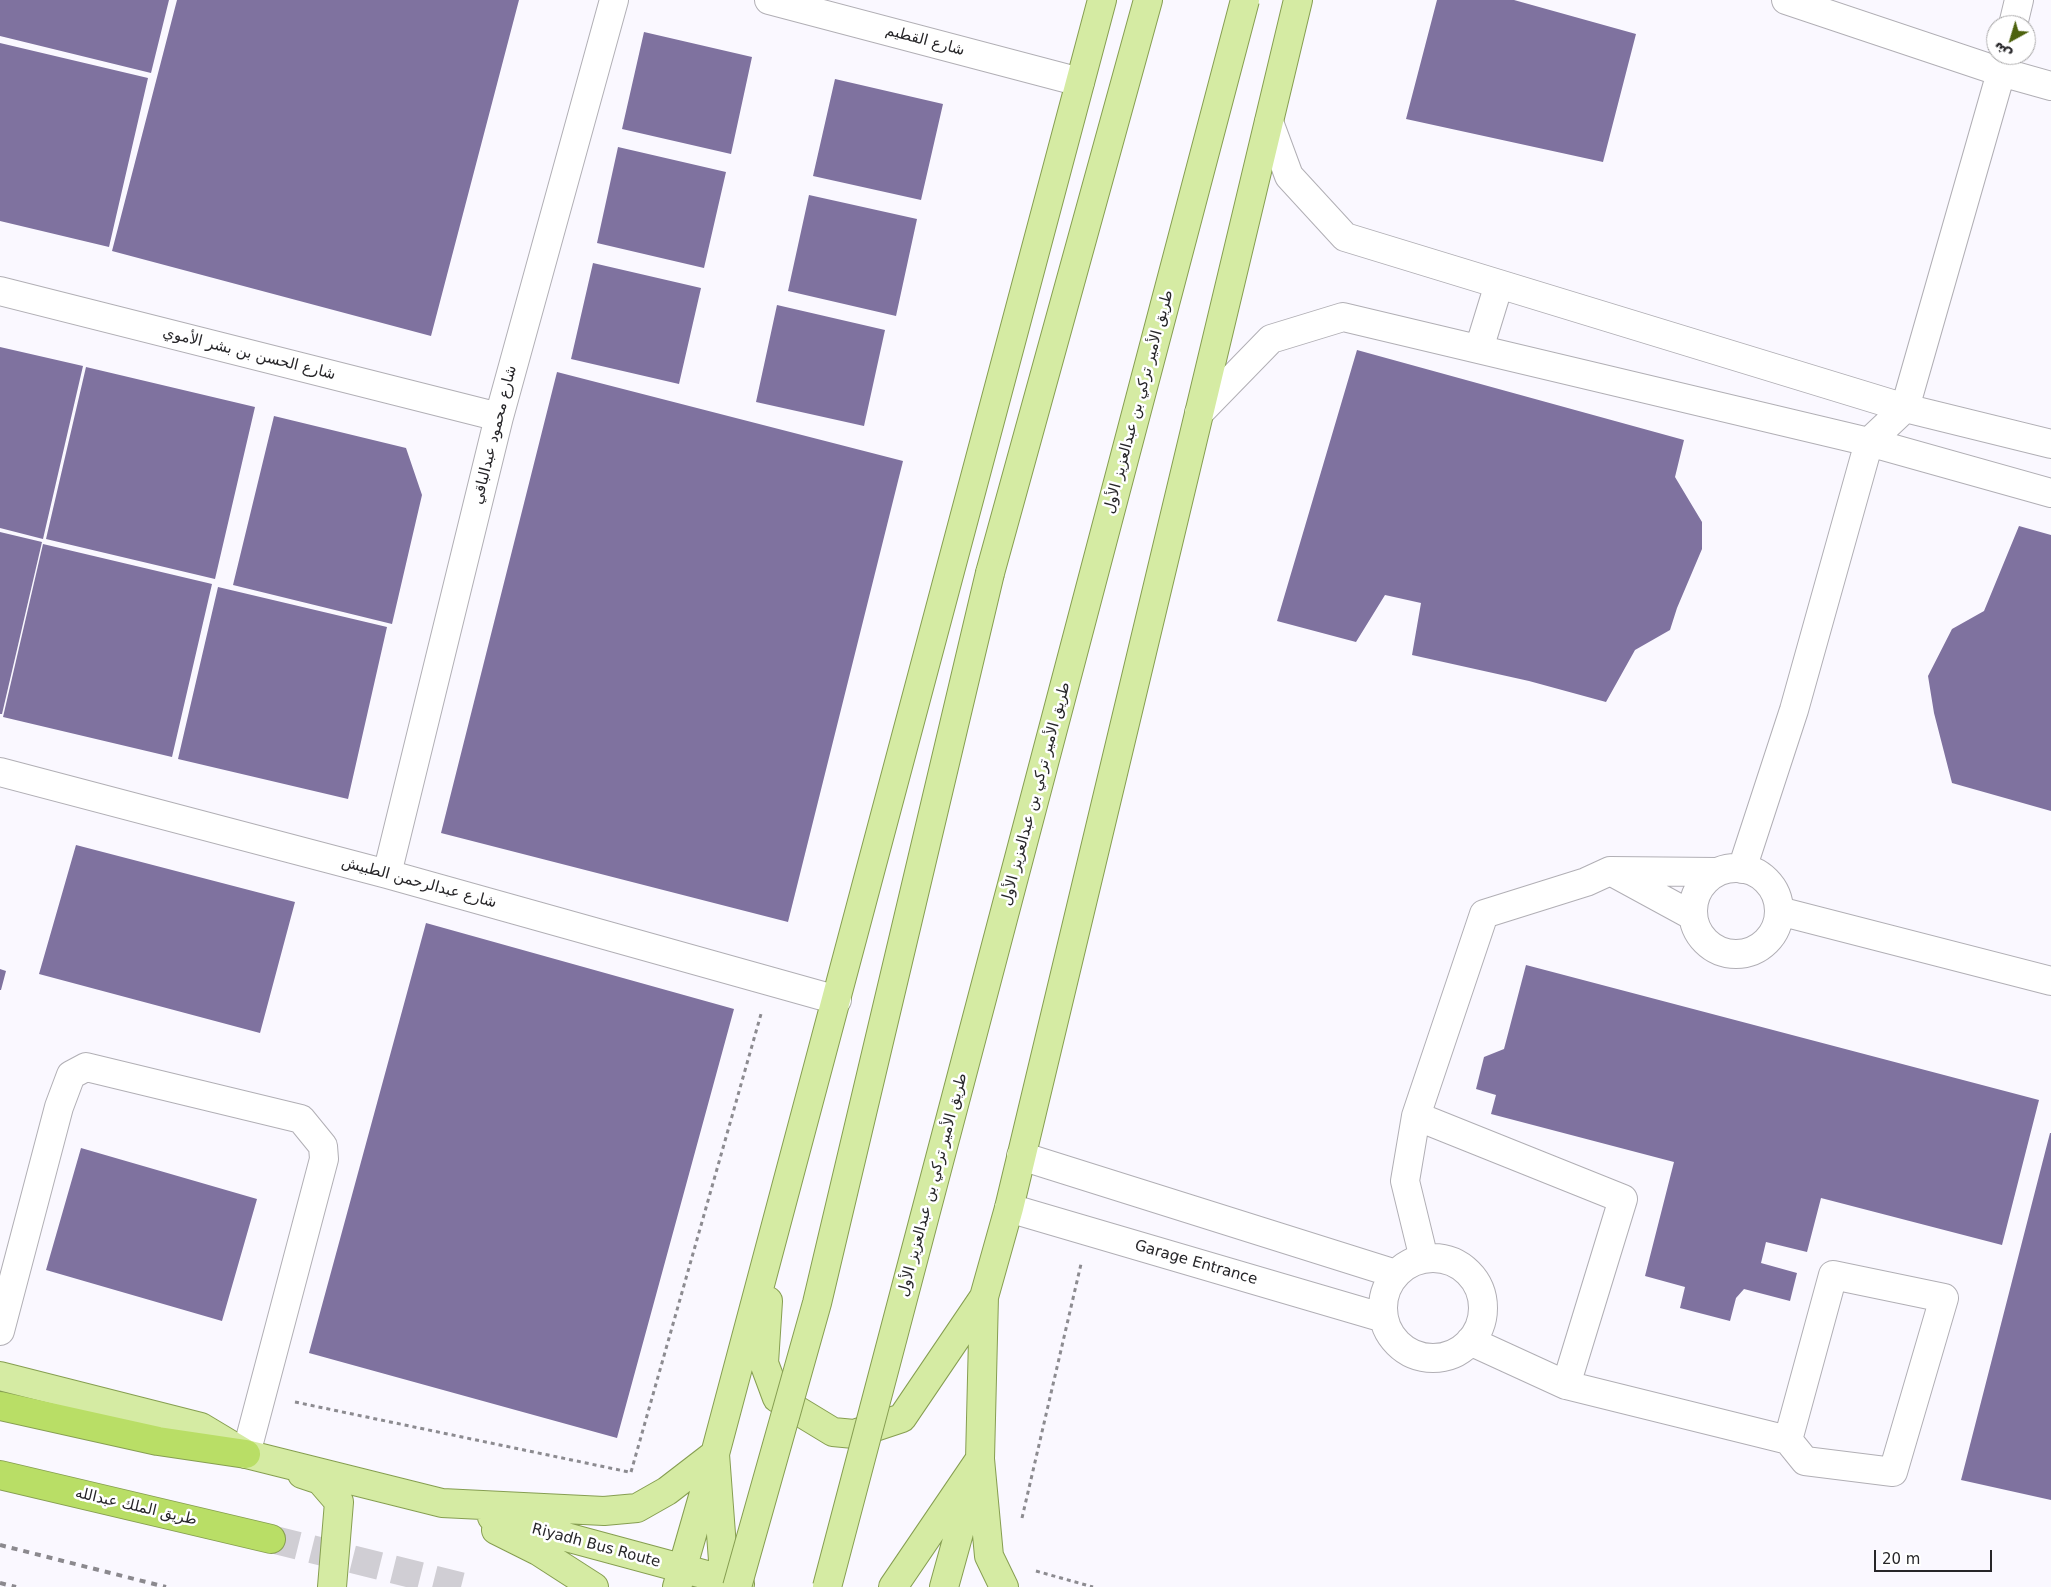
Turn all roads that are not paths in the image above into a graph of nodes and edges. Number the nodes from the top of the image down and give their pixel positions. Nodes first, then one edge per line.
1 (614, 0) edge
2 (769, 0) edge
3 (1102, 0) edge
4 (1148, 0) edge
5 (1245, 0) edge
6 (1298, 0) edge
7 (1786, 0) edge
8 (2019, 0) edge
9 (2015, 15) edge
10 (1986, 59) edge
11 (2004, 65) edge
12 (2006, 65) edge
13 (1080, 82) junction
14 (2051, 86) edge
15 (1269, 122) junction
16 (1499, 284) junction
17 (0, 291) edge
18 (1479, 349) junction
19 (1905, 408) junction
20 (1199, 413) junction
21 (499, 417) junction
22 (1869, 442) junction
23 (2051, 444) edge
24 (2051, 493) edge
25 (0, 772) edge
26 (1610, 871) junction
27 (1729, 871) junction
28 (387, 874) junction
29 (1779, 911) junction
30 (1694, 916) junction
31 (2051, 981) edge
32 (837, 1000) junction
33 (1416, 1116) junction
34 (1021, 1156) junction
35 (1009, 1208) junction
36 (772, 1240) junction
37 (1424, 1259) junction
38 (1396, 1274) junction
39 (984, 1297) junction
40 (1384, 1318) junction
41 (0, 1331) edge
42 (1470, 1341) junction
43 (0, 1376) edge
44 (1566, 1385) junction
45 (0, 1406) edge
46 (1788, 1440) junction
47 (246, 1454) junction
48 (715, 1454) junction
49 (980, 1459) junction
50 (0, 1475) edge
51 (442, 1503) junction
52 (271, 1538) tunnel mouth
53 (679, 1578) edge
54 (729, 1585) edge
55 (332, 1587) edge
56 (594, 1587) edge
57 (750, 1587) edge
58 (827, 1587) edge
59 (893, 1587) edge
60 (944, 1587) edge
61 (1004, 1587) edge

1 - 21 street, شارع محمود عبدالباقي
2 - 13 street, شارع القطيم
3 - 13 main road
4 - 54 main road, bridge
5 - 58 main road, طريق الأمير تركي بن عبدالعزيز الأول, bridge
6 - 15 main road
7 - 10 street
8 - 9 street
11 - 19 street
12 - 14 street
13 - 32 main road
15 - 16 street
15 - 20 main road
16 - 18 street
16 - 19 street
17 - 21 street, شارع الحسن بن بشر الأموي
18 - 20 street
18 - 22 street
19 - 22 street
19 - 23 street
20 - 34 main road
21 - 28 street, شارع محمود عبدالباقي
22 - 24 street
22 - 27 street
25 - 28 street, شارع عبدالرحمن الطبيش
26 - 27 street
26 - 30 street
26 - 33 street
27 - 29 street
27 - 30 street
28 - 32 street, شارع عبدالرحمن الطبيش
29 - 30 street
29 - 31 street
32 - 36 main road
33 - 37 street
33 - 44 street
34 - 35 main road
34 - 38 street
35 - 39 main road
35 - 40 street, Garage Entrance
36 - 39 main road
36 - 48 main road
37 - 38 street
37 - 42 street
38 - 40 street
39 - 49 main road
40 - 42 street
41 - 47 street
42 - 44 street
43 - 47 main road
44 - 46 street
45 - 47 highway
46 - 46 street
47 - 51 main road
47 - 55 main road
48 - 51 main road
48 - 53 main road
48 - 54 main road
49 - 59 main road
49 - 60 main road
49 - 61 main road
50 - 52 highway, طريق الملك عبدالله
51 - 53 main road, Riyadh Bus Route
51 - 56 main road
53 - 54 main road, Riyadh Bus Route
54 - 57 main road, Riyadh Bus Route

